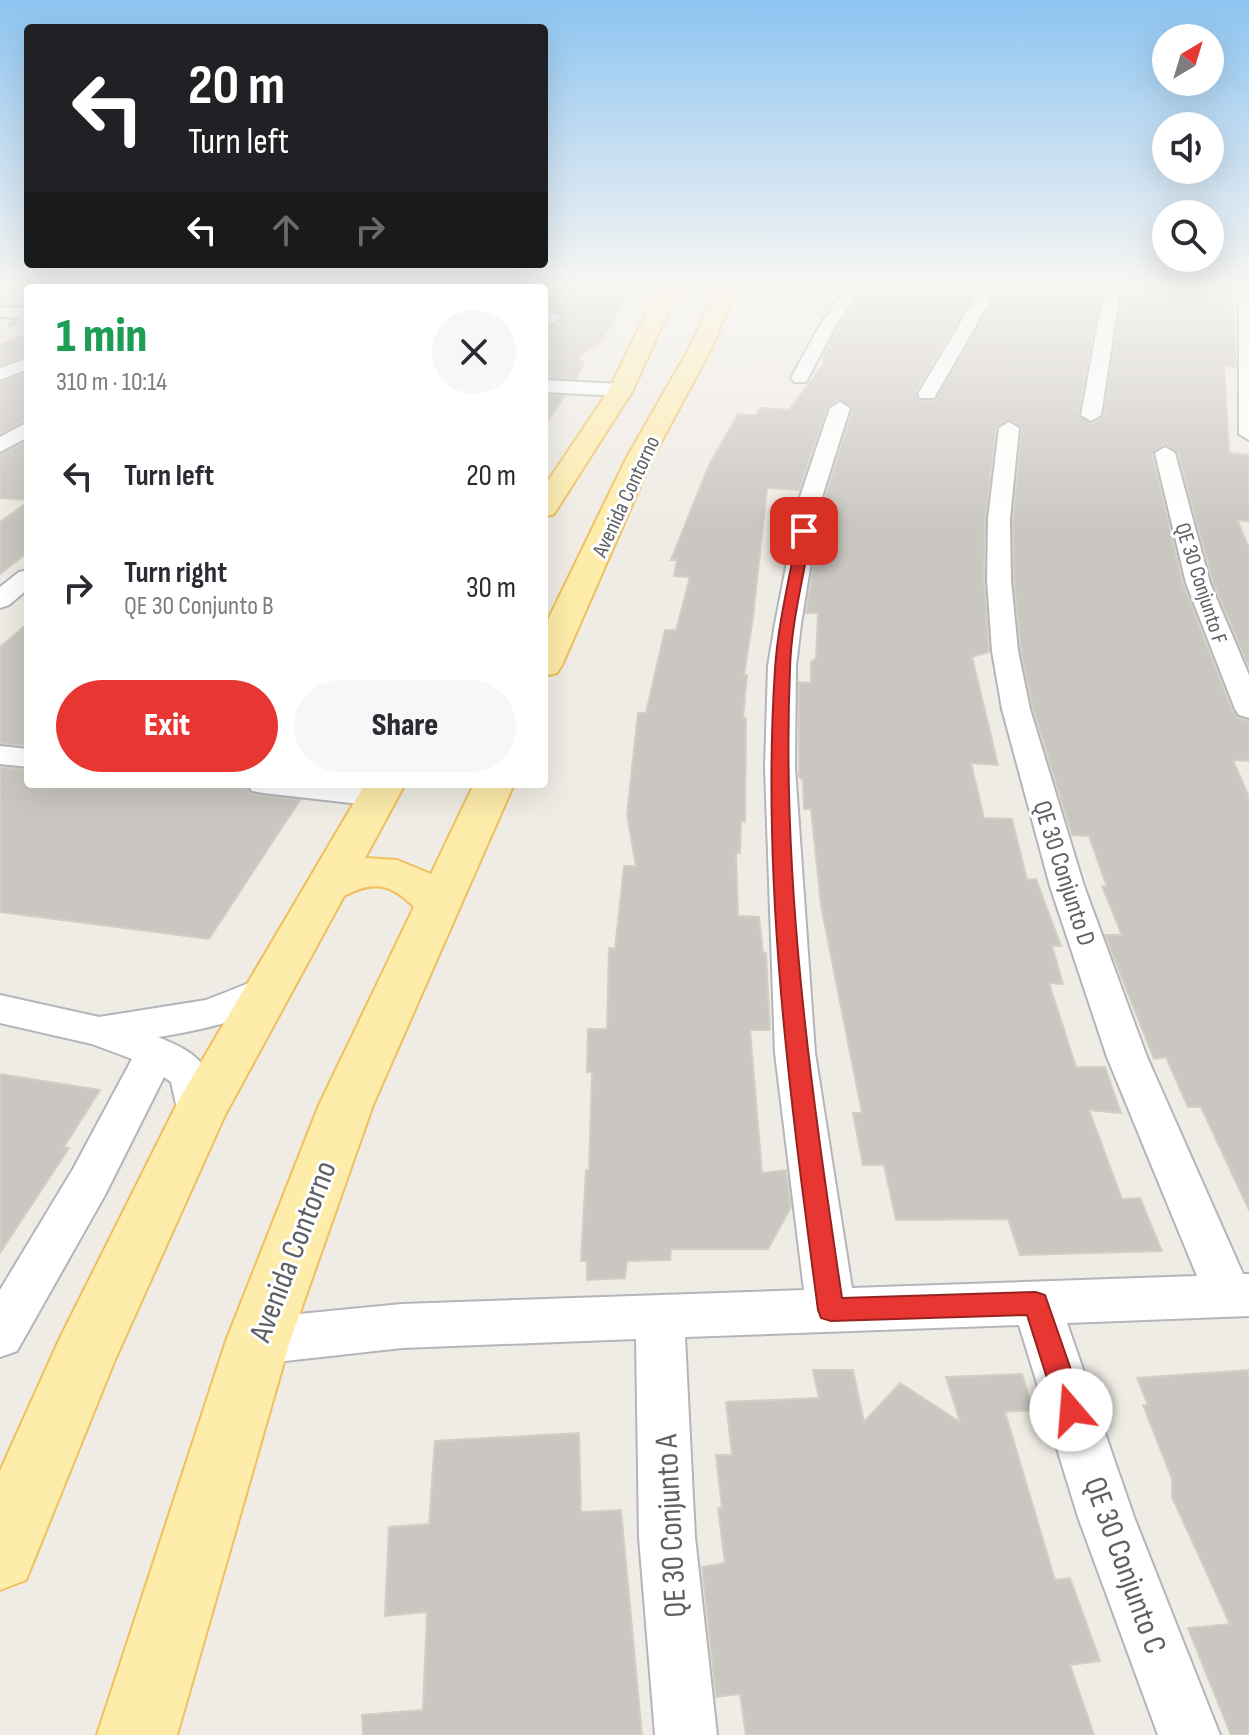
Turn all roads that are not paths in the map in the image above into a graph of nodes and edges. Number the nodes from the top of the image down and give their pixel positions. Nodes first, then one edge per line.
1 (632, 366) edge
2 (691, 366) edge
3 (806, 366) edge
4 (943, 366) edge
5 (1099, 366) edge
6 (1248, 366) edge
7 (800, 378) dead end
8 (548, 386) edge
9 (621, 390) junction
10 (927, 394) dead end
11 (840, 408) dead end
12 (1091, 415) dead end
13 (1009, 428) dead end
14 (24, 431) edge
15 (1249, 434) edge
16 (0, 446) edge
17 (581, 449) junction
18 (1165, 453) dead end
19 (639, 459) junction
20 (561, 479) junction
21 (625, 488) junction
22 (548, 501) edge
23 (24, 580) edge
24 (0, 600) edge
25 (548, 656) edge
26 (1249, 709) edge
27 (0, 755) edge
28 (24, 758) edge
29 (342, 788) edge
30 (492, 788) edge
31 (381, 790) edge
32 (324, 888) junction
33 (437, 903) junction
34 (267, 989) junction
35 (0, 1009) edge
36 (100, 1030) junction
37 (156, 1052) junction
38 (199, 1113) junction
39 (1239, 1296) edge
40 (1036, 1303) junction
41 (831, 1310) junction
42 (660, 1316) junction
43 (0, 1335) edge
44 (258, 1341) junction
45 (0, 1554) edge
46 (137, 1735) edge
47 (686, 1735) edge
48 (1189, 1735) edge

1 - 9 main road
2 - 19 main road, Avenida Contorno
3 - 7 street
4 - 10 street
5 - 12 street
6 - 15 street
8 - 9 street
9 - 17 main road
11 - 41 street
13 - 39 street, QE 30 Conjunto D
14 - 16 street
17 - 19 main road
17 - 20 main road
18 - 26 street, QE 30 Conjunto F
19 - 21 main road, Avenida Contorno
20 - 21 main road
20 - 22 main road
21 - 25 main road, Avenida Contorno
23 - 24 street
27 - 28 street
29 - 31 street
30 - 33 main road, Avenida Contorno
31 - 32 main road
32 - 33 main road
32 - 34 main road
33 - 44 main road, Avenida Contorno
34 - 36 street
34 - 38 main road
35 - 36 street
36 - 37 street
37 - 38 street
37 - 43 street
38 - 45 main road
39 - 40 street
40 - 41 street
40 - 48 street, QE 30 Conjunto C
41 - 42 street
42 - 44 street
42 - 47 street, QE 30 Conjunto A
44 - 46 main road, Avenida Contorno

